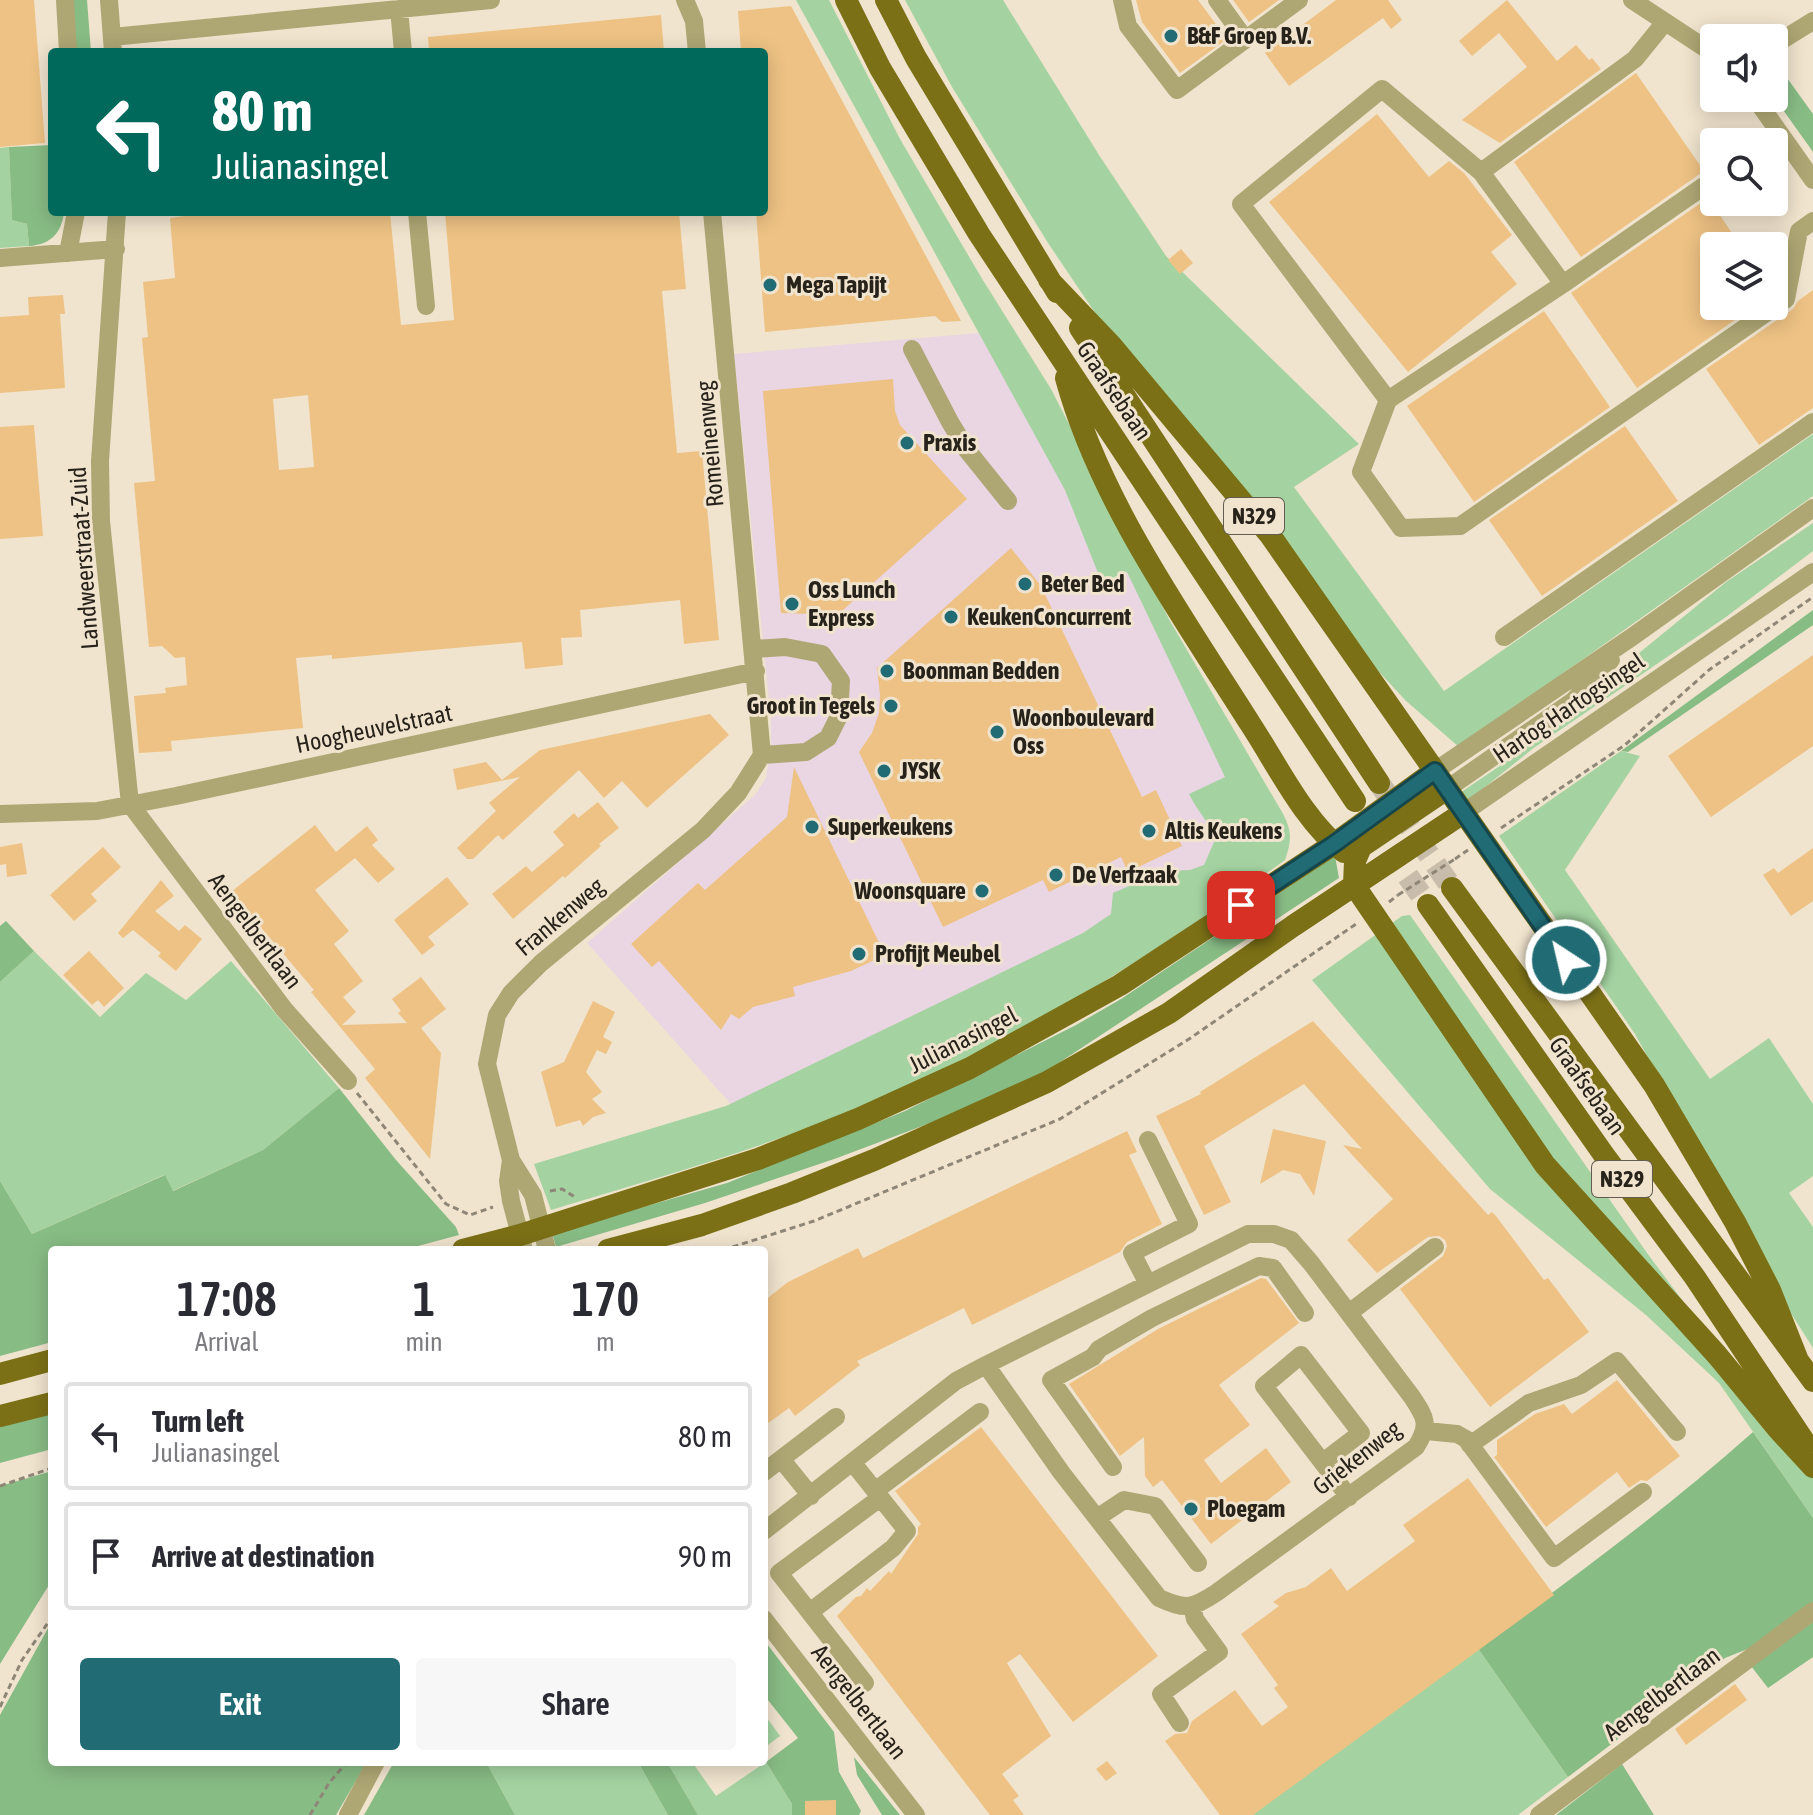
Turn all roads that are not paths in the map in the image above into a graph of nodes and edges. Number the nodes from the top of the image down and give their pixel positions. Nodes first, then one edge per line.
1 (65, 0) edge
2 (109, 0) edge
3 (491, 0) edge
4 (685, 0) edge
5 (846, 0) edge
6 (886, 0) edge
7 (1122, 0) edge
8 (1217, 0) edge
9 (1299, 0) edge
10 (1632, 0) edge
11 (399, 9) junction
12 (1813, 21) edge
13 (1665, 22) junction
14 (1788, 36) edge
15 (1245, 39) junction
16 (113, 44) edge
17 (1700, 45) edge
18 (68, 48) edge
19 (403, 48) edge
20 (697, 48) edge
21 (1788, 153) edge
22 (1481, 172) junction
23 (1813, 180) edge
24 (1700, 189) edge
25 (75, 216) edge
26 (117, 216) edge
27 (417, 216) edge
28 (712, 216) edge
29 (1806, 226) edge
30 (116, 249) junction
31 (68, 253) junction
32 (0, 258) edge
33 (1049, 280) junction
34 (1563, 284) junction
35 (426, 306) dead end
36 (912, 349) dead end
37 (1061, 357) junction
38 (1388, 400) junction
39 (1813, 422) edge
40 (1008, 501) dead end
41 (1813, 508) edge
42 (1813, 572) edge
43 (1504, 637) dead end
44 (754, 649) junction
45 (756, 671) junction
46 (762, 755) junction
47 (1441, 780) junction
48 (1379, 783) tunnel mouth
49 (1355, 801) tunnel mouth
50 (130, 804) junction
51 (1463, 813) junction
52 (0, 814) edge
53 (1334, 844) junction
54 (1355, 861) junction
55 (1377, 870) junction
56 (1354, 885) junction
57 (1452, 888) tunnel mouth
58 (1428, 905) tunnel mouth
59 (348, 1081) road end
60 (1148, 1140) dead end
61 (528, 1238) edge
62 (485, 1246) edge
63 (623, 1246) edge
64 (1435, 1247) dead end
65 (1142, 1287) junction
66 (1305, 1313) dead end
67 (1349, 1313) junction
68 (1152, 1318) junction
69 (1797, 1358) junction
70 (48, 1361) edge
71 (986, 1365) junction
72 (0, 1374) edge
73 (1813, 1381) edge
74 (48, 1404) edge
75 (980, 1412) dead end
76 (0, 1416) edge
77 (836, 1417) dead end
78 (1426, 1431) junction
79 (1677, 1432) dead end
80 (1470, 1445) junction
81 (1813, 1455) edge
82 (781, 1459) junction
83 (1323, 1462) junction
84 (853, 1463) junction
85 (1113, 1467) dead end
86 (1813, 1467) edge
87 (768, 1469) edge
88 (1643, 1492) dead end
89 (878, 1494) junction
90 (811, 1496) junction
91 (1349, 1497) junction
92 (1097, 1518) junction
93 (768, 1528) edge
94 (1198, 1563) dead end
95 (1192, 1606) junction
96 (1813, 1611) edge
97 (810, 1612) junction
98 (768, 1624) edge
99 (865, 1683) dead end
100 (1180, 1723) dead end
101 (374, 1766) edge
102 (348, 1815) edge
103 (916, 1815) edge
104 (1539, 1815) edge

1 - 18 street
2 - 16 street
3 - 11 street
4 - 20 street
5 - 37 main road, Graafsebaan
6 - 33 main road, Graafsebaan / N329
7 - 15 street
8 - 15 street
9 - 15 street
10 - 13 street
11 - 16 street
11 - 19 street
12 - 14 street
13 - 17 street
13 - 22 street
21 - 23 street
22 - 34 street
22 - 38 street
24 - 34 street
25 - 31 street
26 - 30 street, Landweerstraat-Zuid
27 - 35 street
28 - 44 street, Romeinenweg
29 - 38 street
30 - 31 street
30 - 50 street, Landweerstraat-Zuid
31 - 32 street
33 - 47 main road, N329
33 - 48 main road, Graafsebaan / N329
34 - 38 street
36 - 40 street
37 - 49 main road, Graafsebaan
37 - 53 main road
39 - 43 street
41 - 47 street, Hartog Hartogsingel
42 - 51 street, Hartog Hartogsingel
44 - 45 street, Romeinenweg
44 - 46 street
45 - 46 street
45 - 50 street, Hoogheuvelstraat
46 - 61 street, Frankenweg
47 - 51 main road, N329
47 - 53 main road, Julianasingel
47 - 54 main road
50 - 52 street, Hoogheuvelstraat
50 - 59 street, Aengelbertlaan
51 - 55 main road, Hartog Hartogsingel
51 - 69 main road, N329
53 - 54 main road
53 - 61 main road, Julianasingel
54 - 55 main road
54 - 56 main road
55 - 56 main road, Hartog Hartogsingel
56 - 63 main road
56 - 86 main road, N329
57 - 69 main road, Graafsebaan / N329
58 - 81 main road, Graafsebaan / N329
60 - 65 street
61 - 62 main road, Julianasingel
64 - 67 street
65 - 67 street, Griekenweg
65 - 68 street
65 - 71 street, Griekenweg
66 - 68 street
67 - 78 street, Griekenweg
68 - 85 street
69 - 73 main road, Graafsebaan / N329
70 - 72 main road
71 - 84 street, Griekenweg
71 - 92 street
74 - 76 main road
75 - 89 street
77 - 82 street
78 - 80 street
78 - 91 street, Griekenweg
79 - 80 street
80 - 88 street
82 - 87 street
82 - 90 street
83 - 83 street
83 - 91 street
84 - 89 street
84 - 90 street, Griekenweg
89 - 97 street
89 - 97 street
90 - 93 street, Griekenweg
91 - 95 street, Griekenweg
92 - 94 street
92 - 95 street
95 - 100 street
96 - 104 street, Aengelbertlaan
97 - 99 street
98 - 103 street, Aengelbertlaan
101 - 102 street

